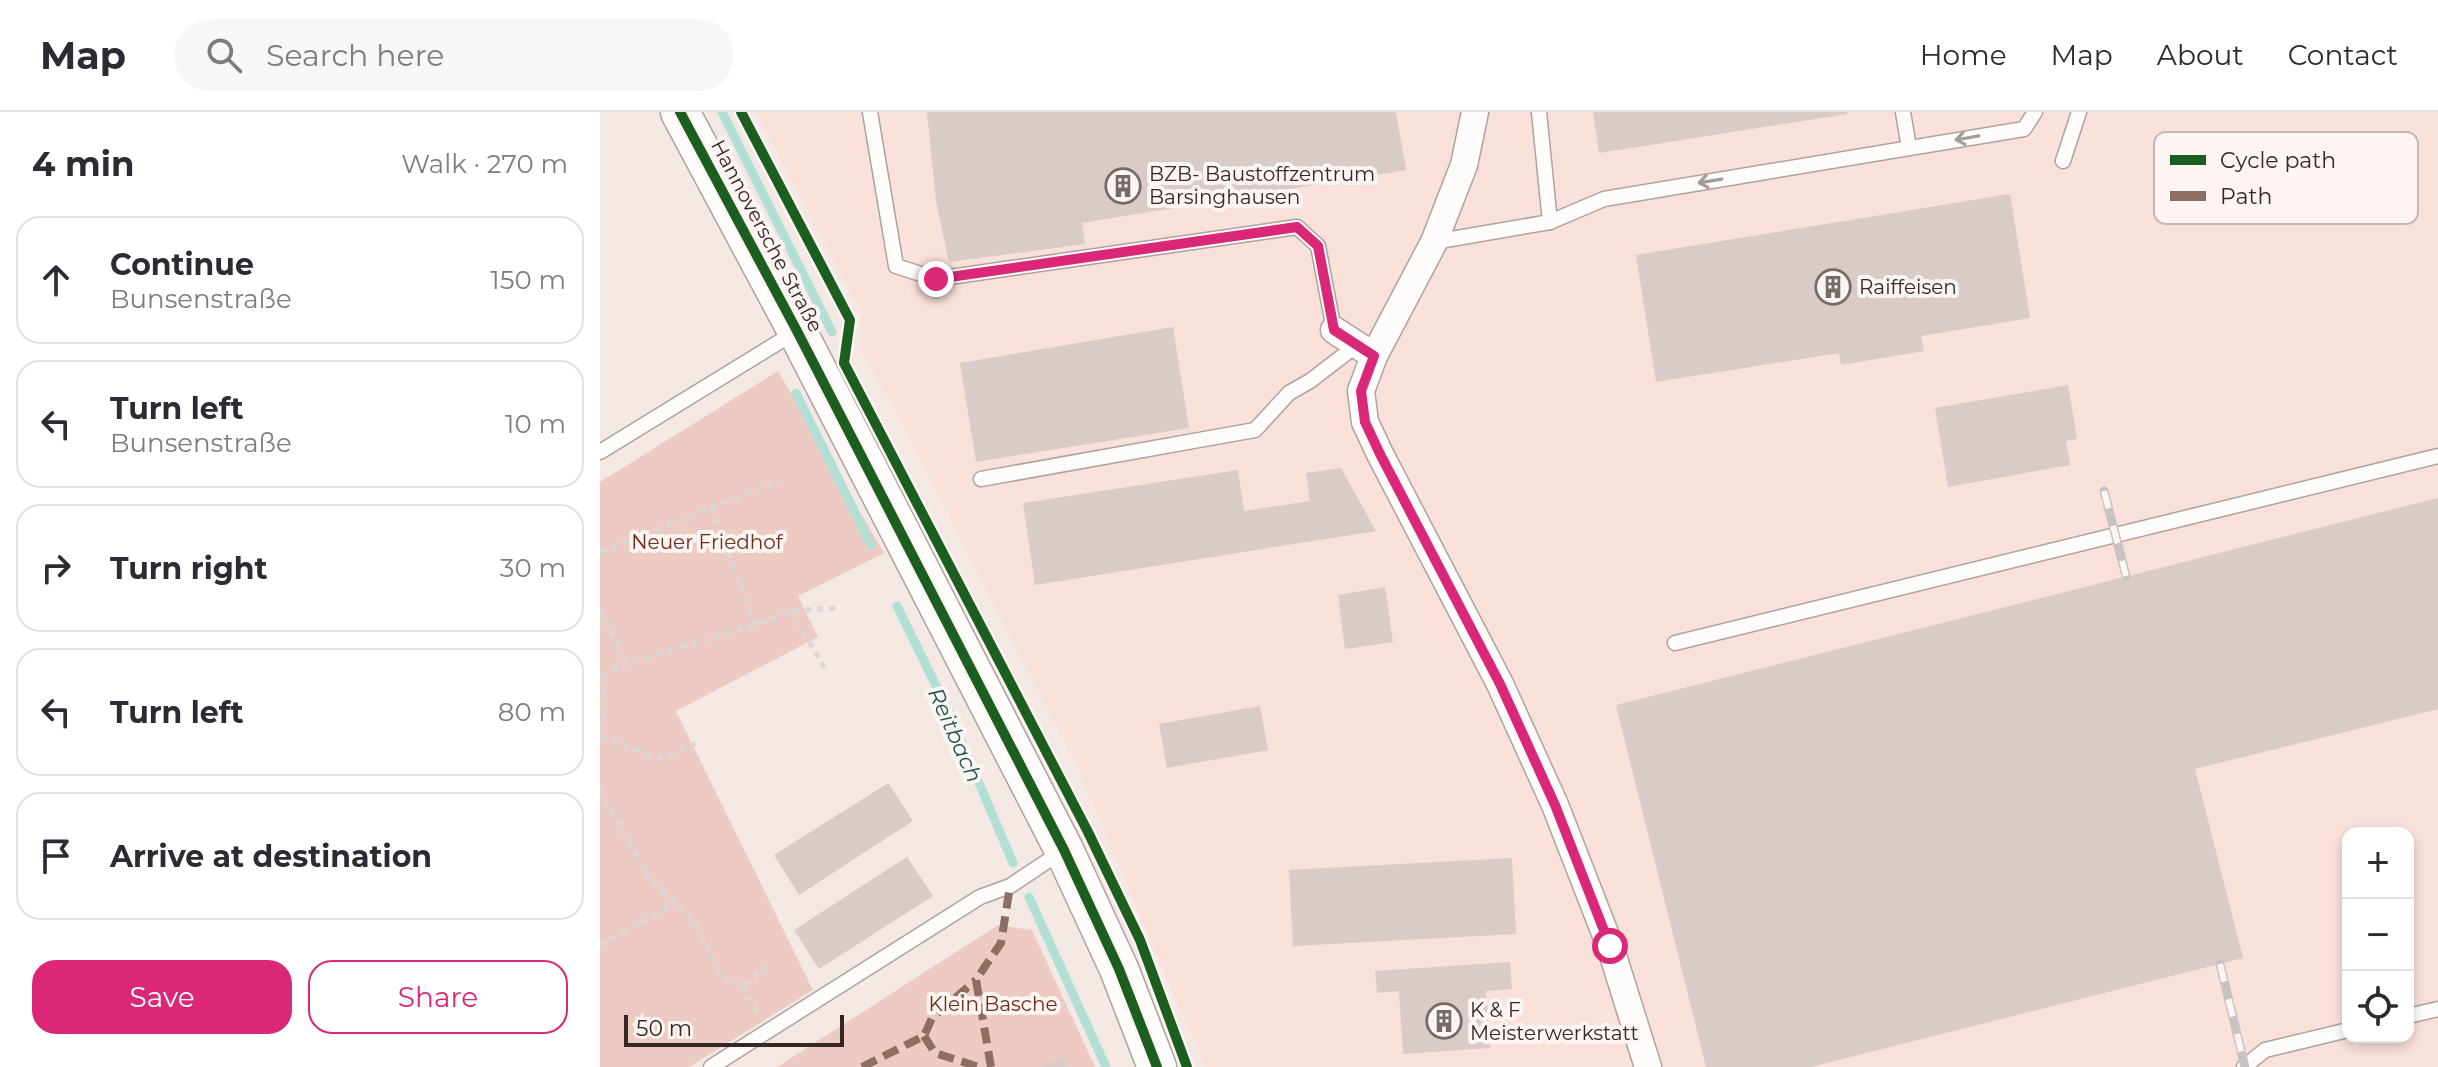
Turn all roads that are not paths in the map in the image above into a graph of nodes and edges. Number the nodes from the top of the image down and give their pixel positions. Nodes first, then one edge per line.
1 (680, 112) edge
2 (870, 112) edge
3 (1475, 112) edge
4 (1539, 112) edge
5 (1903, 112) edge
6 (2035, 112) edge
7 (2079, 112) edge
8 (1909, 148) junction
9 (2063, 161) dead end
10 (1550, 222) junction
11 (1434, 242) junction
12 (1334, 330) joint
13 (797, 331) junction
14 (1365, 350) junction
15 (600, 452) edge
16 (2438, 456) edge
17 (981, 479) dead end
18 (1675, 643) dead end
19 (1064, 850) junction
20 (2438, 1009) edge
21 (2414, 1015) edge
22 (2342, 1031) edge
23 (711, 1067) edge
24 (1157, 1067) edge
25 (1648, 1067) edge
26 (2244, 1067) edge

1 - 13 street, Hannoversche Straße
2 - 12 lane
3 - 11 street
4 - 10 lane
5 - 8 lane
6 -> 8 lane
7 - 9 lane
8 -> 10 lane
10 - 11 lane
11 - 14 street
12 - 14 street
13 - 15 lane
13 - 19 street, Hannoversche Straße
14 - 17 lane
14 - 25 street
16 - 18 lane
19 - 23 lane
19 - 24 street, Hannoversche Straße
20 - 21 lane
22 - 26 lane

